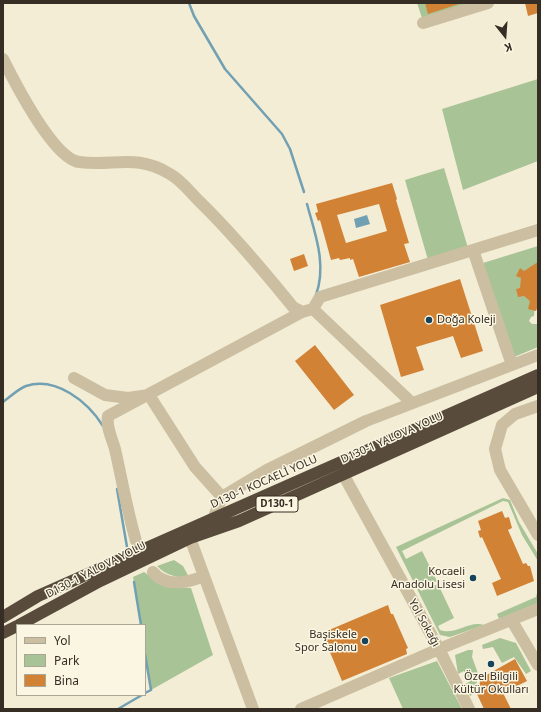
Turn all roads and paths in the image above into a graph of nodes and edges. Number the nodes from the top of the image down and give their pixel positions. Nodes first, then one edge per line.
1 (488, 3) edge
2 (423, 23) dead end
3 (3, 59) edge
4 (538, 230) edge
5 (473, 250) junction
6 (307, 310) junction
7 (538, 355) edge
8 (512, 365) junction
9 (538, 375) edge
10 (74, 378) dead end
11 (538, 387) edge
12 (149, 395) junction
13 (412, 403) junction
14 (538, 406) edge
15 (343, 474) junction
16 (222, 496) junction
17 (213, 519) junction
18 (538, 535) edge
19 (190, 538) junction
20 (136, 541) dead end
21 (153, 572) dead end
22 (204, 576) junction
23 (538, 610) edge
24 (3, 617) edge
25 (512, 621) junction
26 (20, 624) edge
27 (16, 626) edge
28 (3, 634) edge
29 (439, 649) junction
30 (538, 666) edge
31 (253, 709) edge
32 (301, 709) edge
33 (469, 709) edge

1 - 2 street
3 - 6 street
4 - 5 street
5 - 6 street
5 - 8 street
6 - 12 street
6 - 13 street
7 - 8 street
8 - 13 street
9 - 17 highway, D130-1 KOCAELİ YOLU / D130-1
10 - 12 street
11 - 15 highway, D130-1 YALOVA YOLU / D130-1
12 - 16 street
12 - 20 street
13 - 16 street
14 - 18 street
15 - 19 highway, D130-1 YALOVA YOLU / D130-1
15 - 29 street, Yol Sokağı
16 - 17 street
17 - 24 highway, D130-1 KOCAELİ YOLU / D130-1
19 - 22 street
19 - 26 highway, D130-1 YALOVA YOLU / D130-1
21 - 22 street
22 - 31 street
23 - 25 street
25 - 29 street
25 - 30 street
27 - 28 highway, D130-1 YALOVA YOLU / D130-1
29 - 32 street
29 - 33 street, Yol Sokağı

